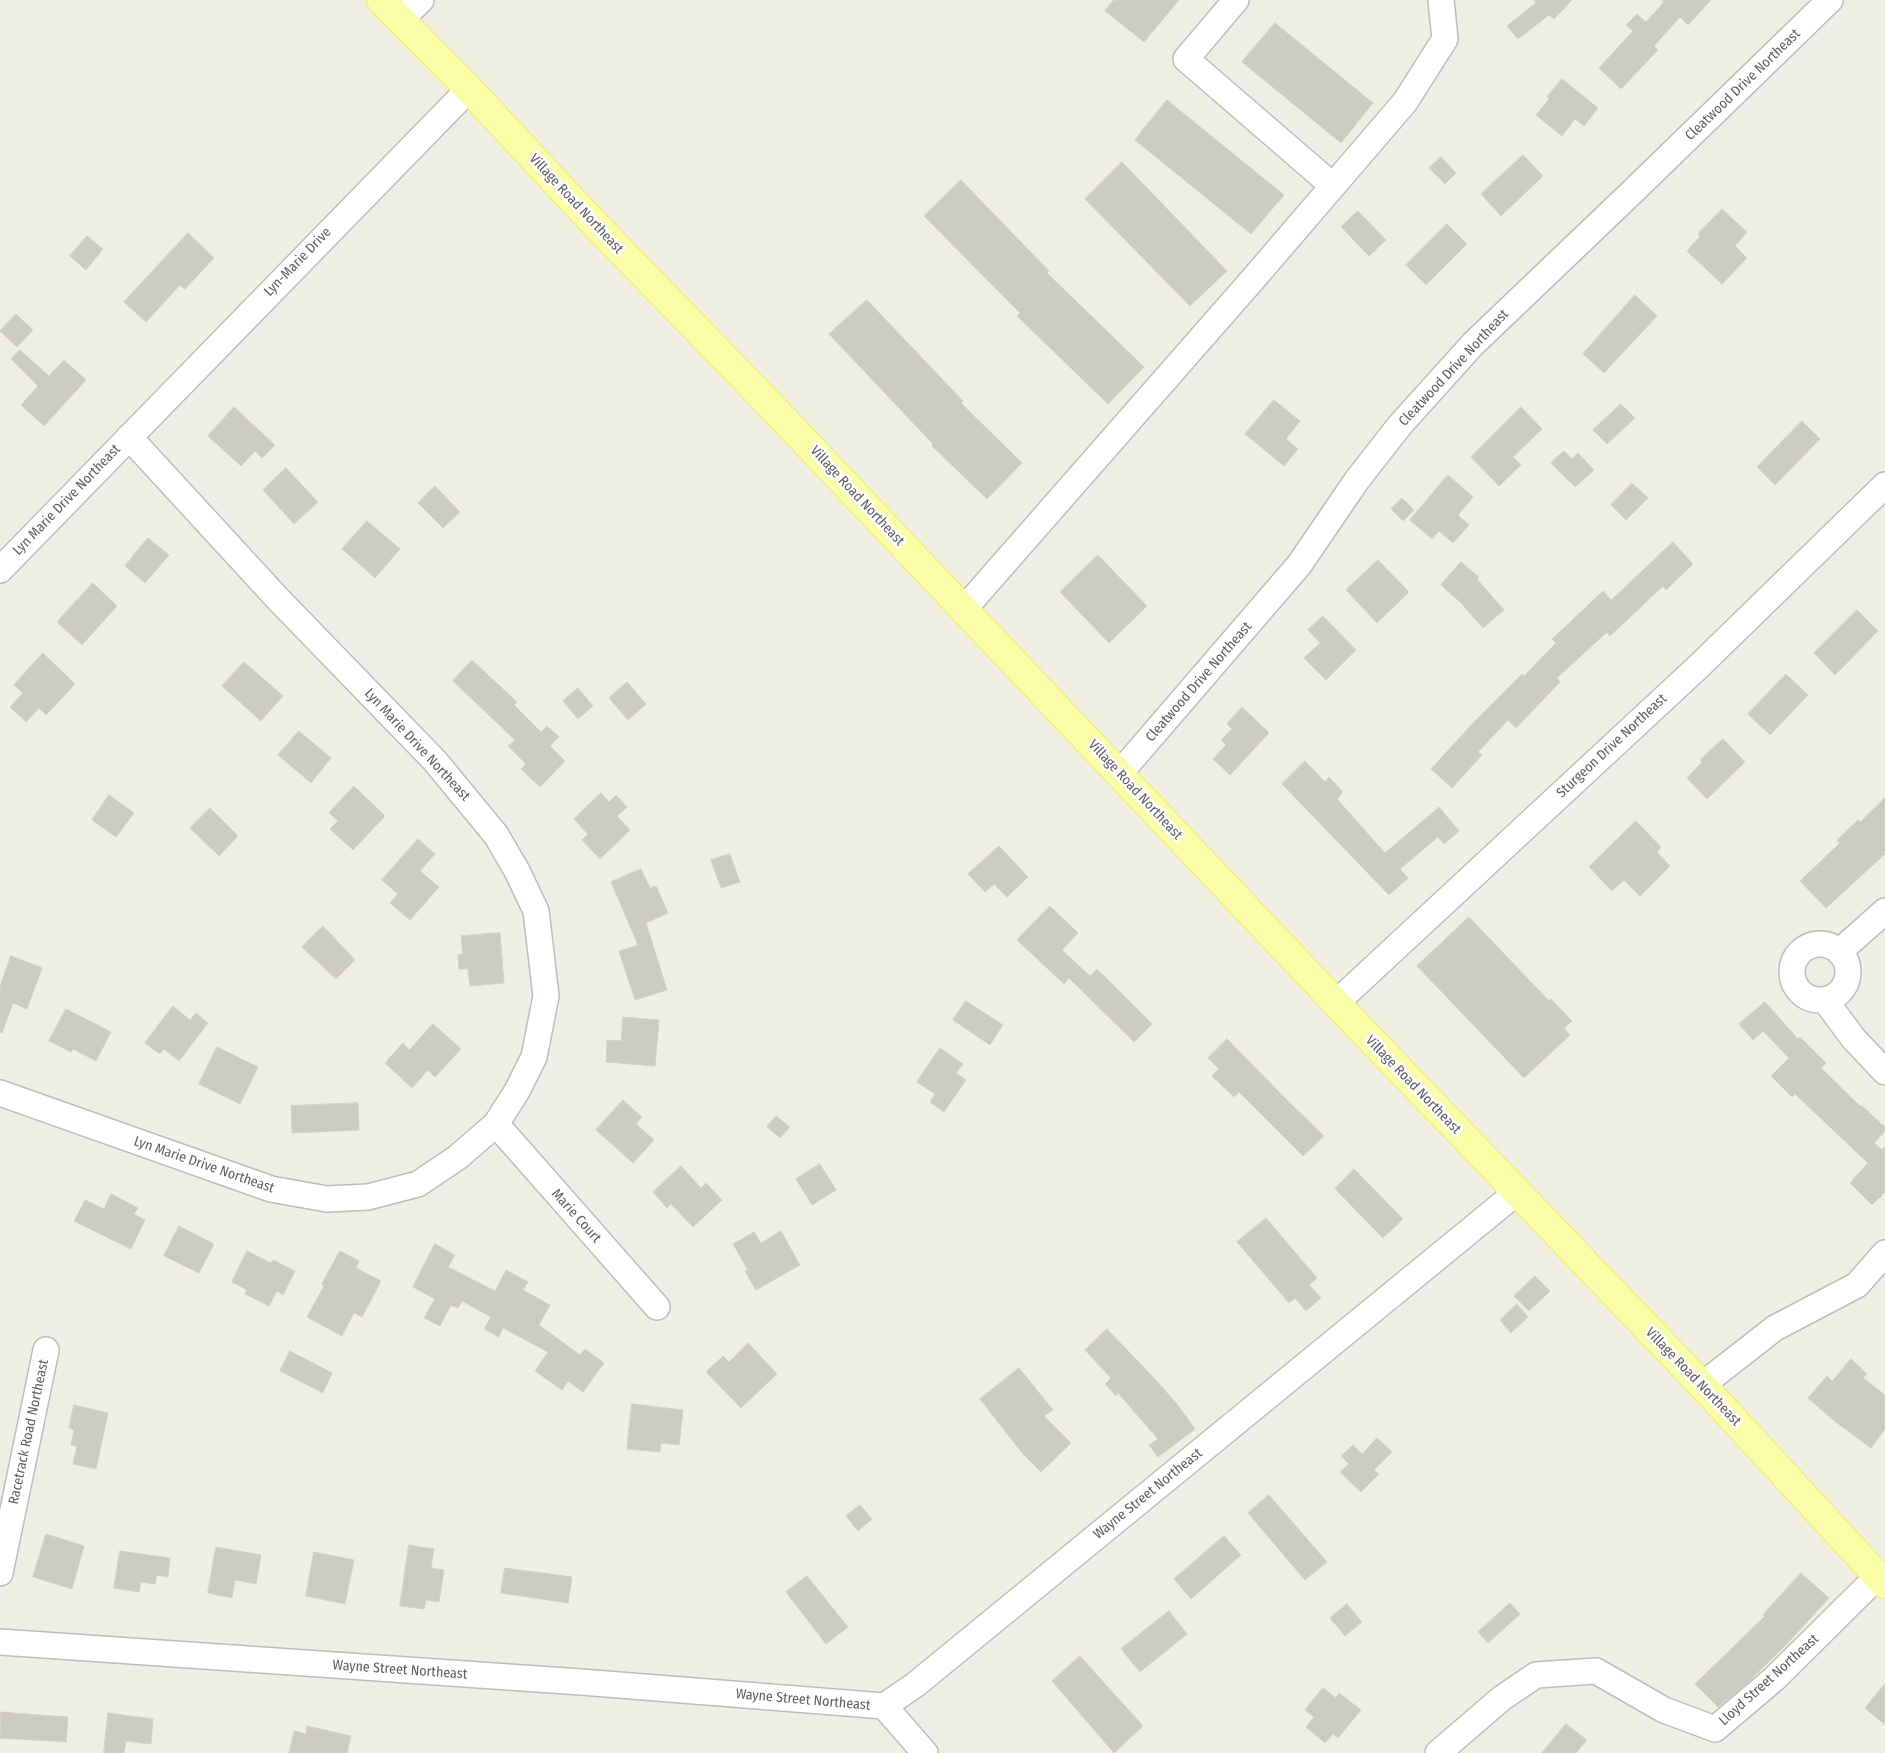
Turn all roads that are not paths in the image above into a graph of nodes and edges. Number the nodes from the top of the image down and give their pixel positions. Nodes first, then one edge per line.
1 (381, 0) edge
2 (421, 0) edge
3 (1236, 0) edge
4 (1441, 0) edge
5 (1830, 0) edge
6 (400, 20) junction
7 (469, 89) junction
8 (1333, 186) junction
9 (129, 437) junction
10 (1885, 485) edge
11 (0, 570) edge
12 (964, 609) junction
13 (1119, 774) junction
14 (1885, 911) edge
15 (1839, 952) junction
16 (1825, 1000) junction
17 (1336, 1004) junction
18 (1885, 1072) edge
19 (0, 1093) edge
20 (496, 1124) junction
21 (1516, 1193) junction
22 (1885, 1253) edge
23 (657, 1307) dead end
24 (46, 1350) dead end
25 (1702, 1385) junction
26 (0, 1573) edge
27 (1881, 1581) edge
28 (0, 1642) edge
29 (884, 1706) junction
30 (925, 1753) edge
31 (1438, 1753) edge

1 - 6 main road, Village Road Northeast
2 - 6 street
3 - 8 street
4 - 8 street
5 - 13 street, Cleatwood Drive Northeast
6 - 7 main road, Village Road Northeast
7 - 9 street, Lyn-Marie Drive
7 - 12 main road, Village Road Northeast
8 - 12 street
9 - 11 street, Lyn Marie Drive Northeast
9 - 20 street, Lyn Marie Drive Northeast
10 - 17 street, Sturgeon Drive Northeast
12 - 13 main road, Village Road Northeast
13 - 17 main road, Village Road Northeast
14 - 15 street
15 - 16 street
15 - 16 street
16 - 18 street
17 - 21 main road, Village Road Northeast
19 - 20 street, Lyn Marie Drive Northeast
20 - 23 street, Marie Court
21 - 25 main road, Village Road Northeast
21 - 29 street, Wayne Street Northeast
22 - 25 street
24 - 26 street, Racetrack Road Northeast
25 - 27 main road, Village Road Northeast
27 - 31 street, Lloyd Street Northeast
28 - 29 street, Wayne Street Northeast
29 - 30 street

